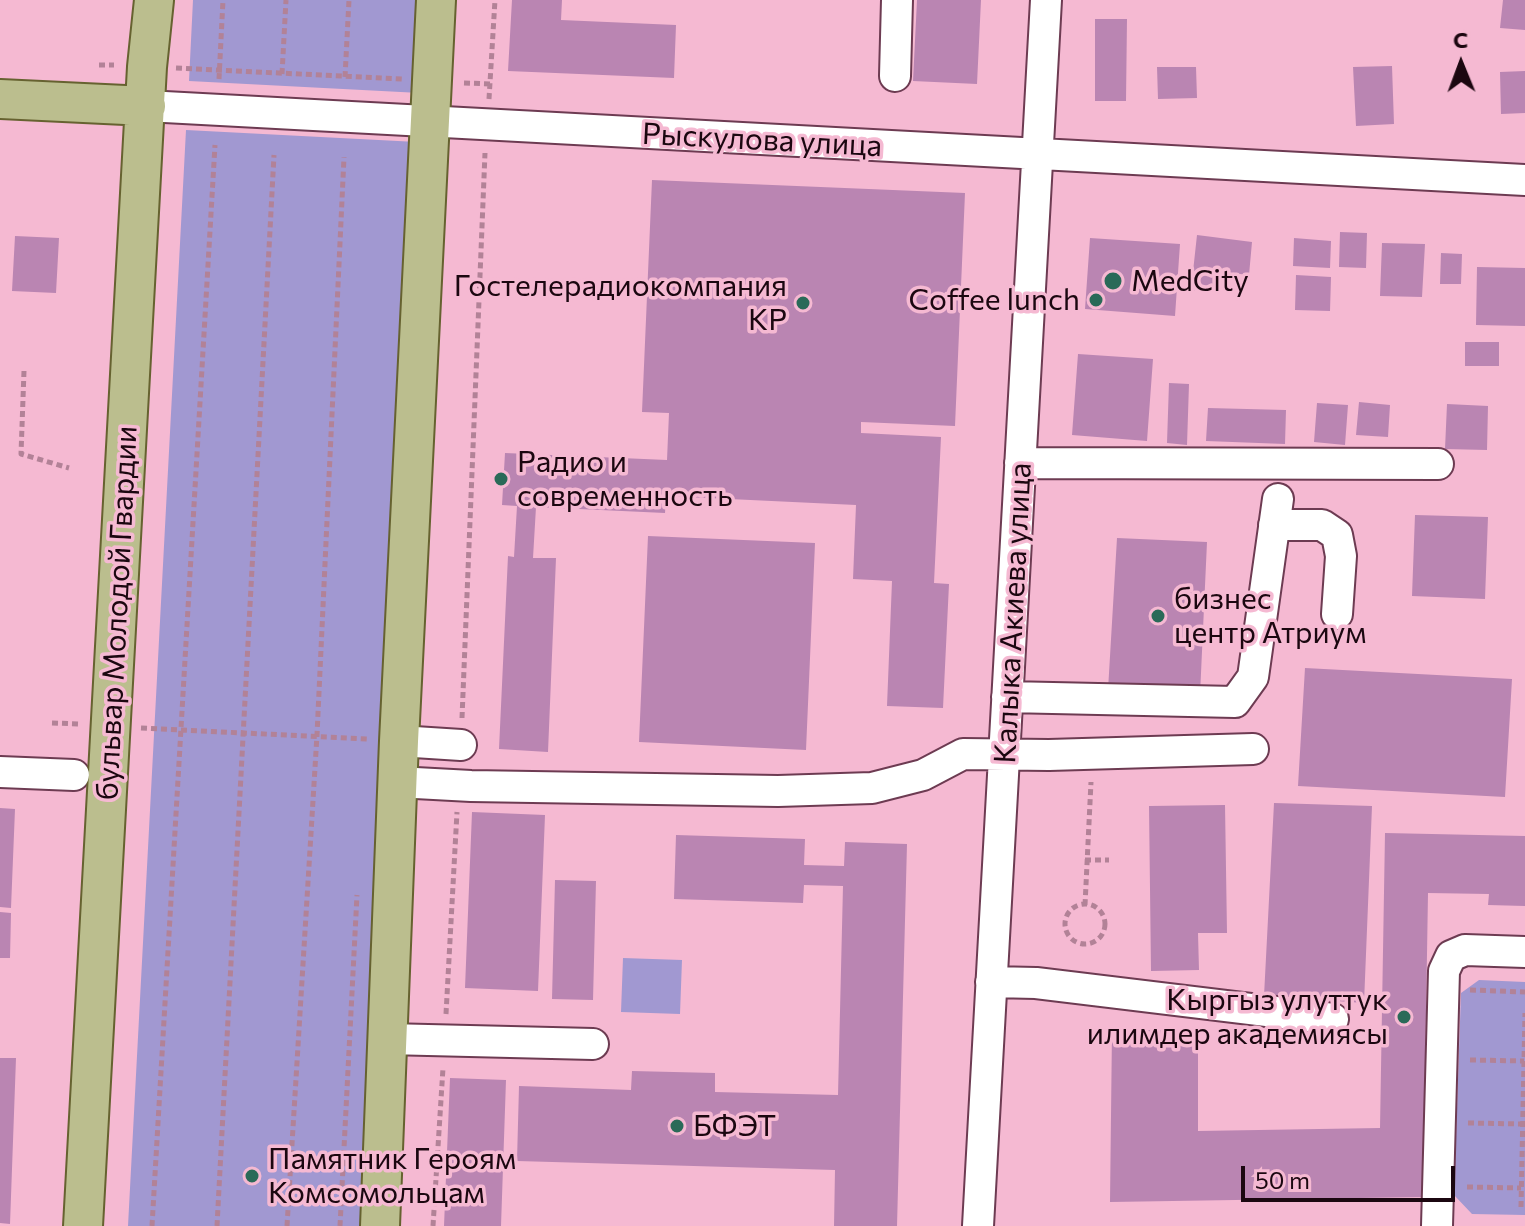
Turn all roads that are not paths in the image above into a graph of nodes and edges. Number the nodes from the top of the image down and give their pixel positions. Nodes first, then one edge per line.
1 (154, 0) edge
2 (436, 0) edge
3 (897, 0) edge
4 (1046, 0) edge
5 (895, 76) dead end
6 (0, 99) edge
7 (146, 106) junction
8 (430, 122) junction
9 (1037, 155) junction
10 (1525, 180) edge
11 (1020, 463) junction
12 (1438, 464) dead end
13 (1337, 614) dead end
14 (1007, 697) junction
15 (399, 741) junction
16 (461, 745) road end
17 (1253, 749) dead end
18 (1006, 754) junction
19 (0, 772) edge
20 (74, 775) dead end
21 (397, 782) junction
22 (1525, 952) edge
23 (991, 982) junction
24 (1333, 1019) dead end
25 (387, 1039) junction
26 (593, 1044) dead end
27 (83, 1226) edge
28 (380, 1226) edge
29 (978, 1226) edge
30 (1437, 1226) edge

1 - 7 main road, бульвар Молодой Гвардии
2 - 8 main road
3 - 5 street
4 - 9 street, Калыка Акиева улица
6 - 7 main road, Рыскулова улица
7 - 8 street, Рыскулова улица
7 - 27 main road, бульвар Молодой Гвардии
8 - 9 street, Рыскулова улица
8 - 15 main road
9 - 10 street, Рыскулова улица
9 - 11 street, Калыка Акиева улица
11 - 12 street
11 - 14 street, Калыка Акиева улица
13 - 14 street
14 - 18 street, Калыка Акиева улица
15 - 16 street
15 - 21 main road
17 - 18 street
18 - 21 street
18 - 23 street, Калыка Акиева улица
19 - 20 street
21 - 25 main road
22 - 30 street
23 - 24 street
23 - 29 street, Калыка Акиева улица
25 - 26 street
25 - 28 main road

